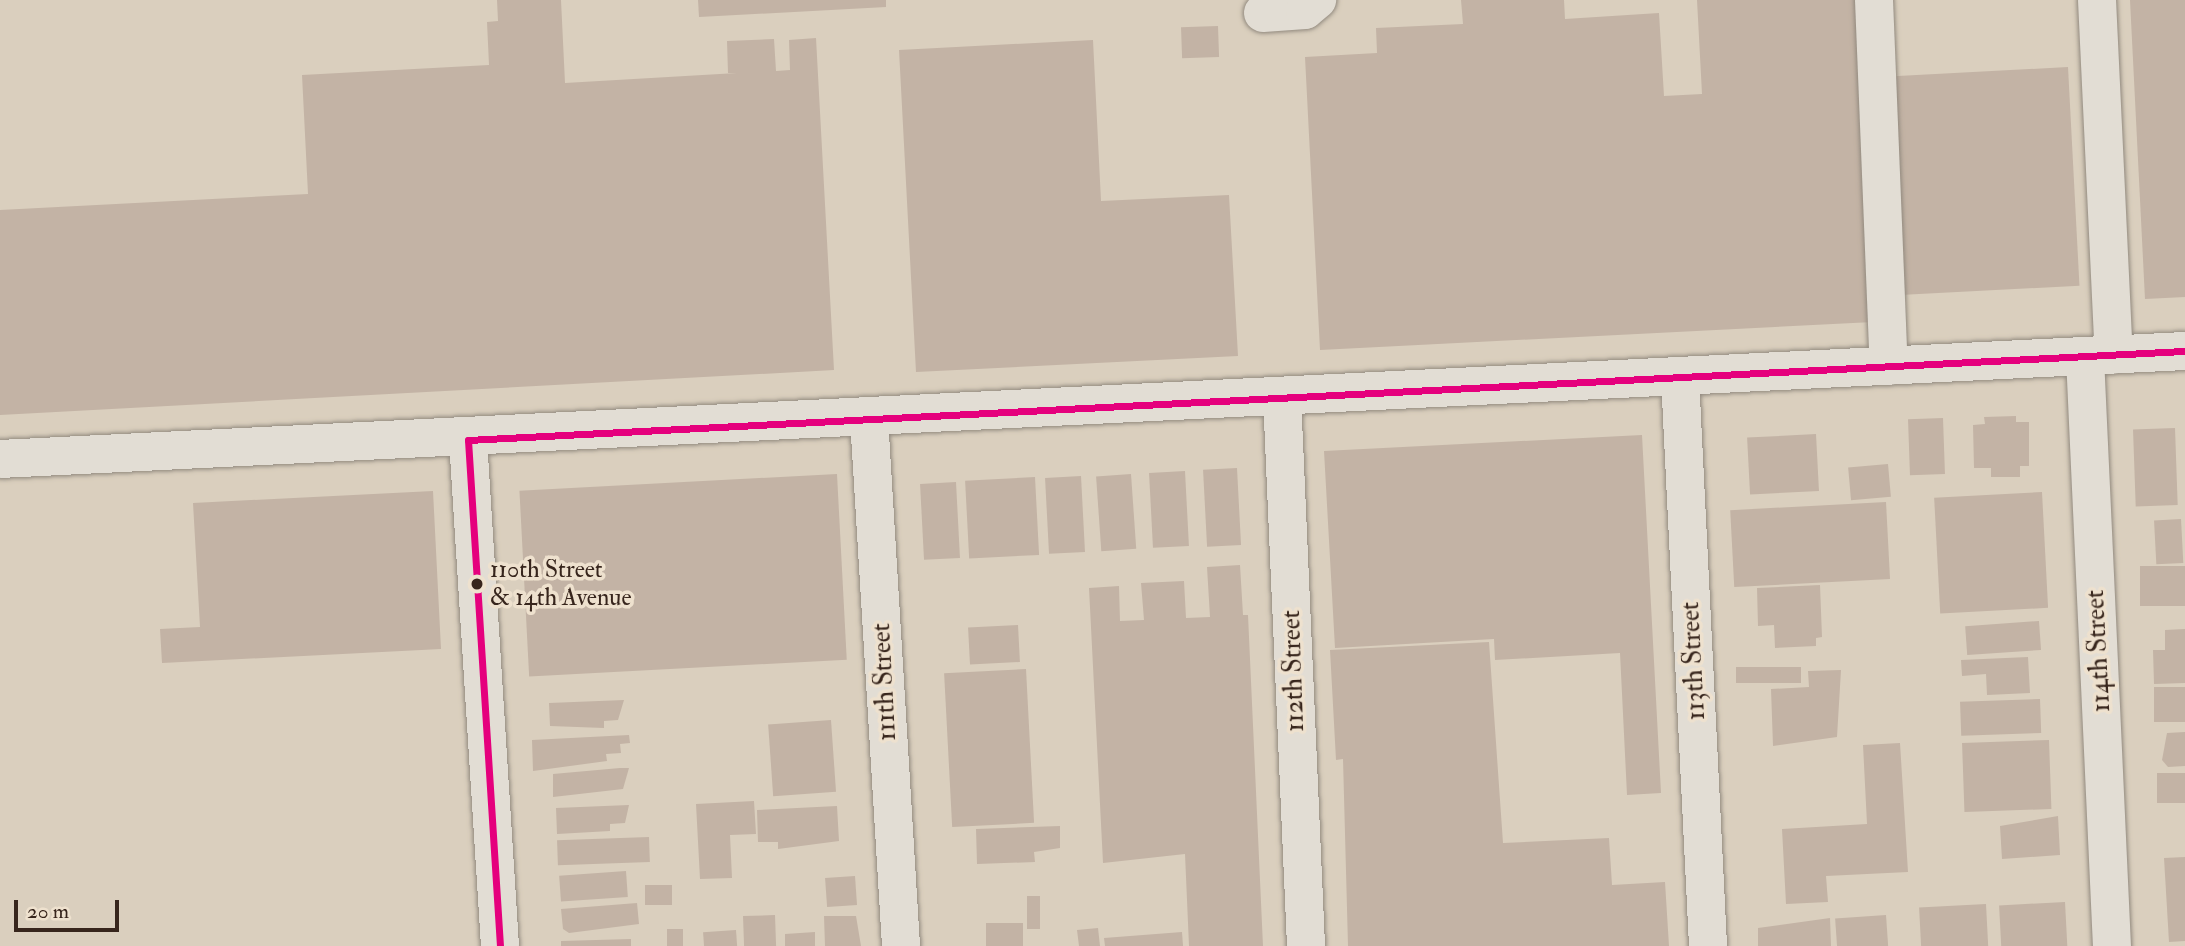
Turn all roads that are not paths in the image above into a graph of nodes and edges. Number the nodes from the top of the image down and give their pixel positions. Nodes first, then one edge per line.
1 (1317, 0) edge
2 (1874, 0) edge
3 (2097, 0) edge
4 (1263, 13) dead end
5 (2185, 351) edge
6 (2100, 356) junction
7 (1889, 366) junction
8 (1681, 377) junction
9 (1282, 396) junction
10 (869, 418) junction
11 (468, 440) junction
12 (0, 459) edge
13 (500, 946) edge
14 (901, 946) edge
15 (1306, 946) edge
16 (1708, 946) edge
17 (2112, 946) edge

1 - 4 street
2 - 7 street
3 - 6 street, 114th Street
5 - 6 street
6 - 7 street
6 - 17 street, 114th Street
7 - 8 street
8 - 9 street
8 - 16 street, 113th Street
9 - 10 street
9 - 15 street, 112th Street
10 - 11 street
10 - 14 street, 111th Street
11 - 12 street
11 - 13 street

